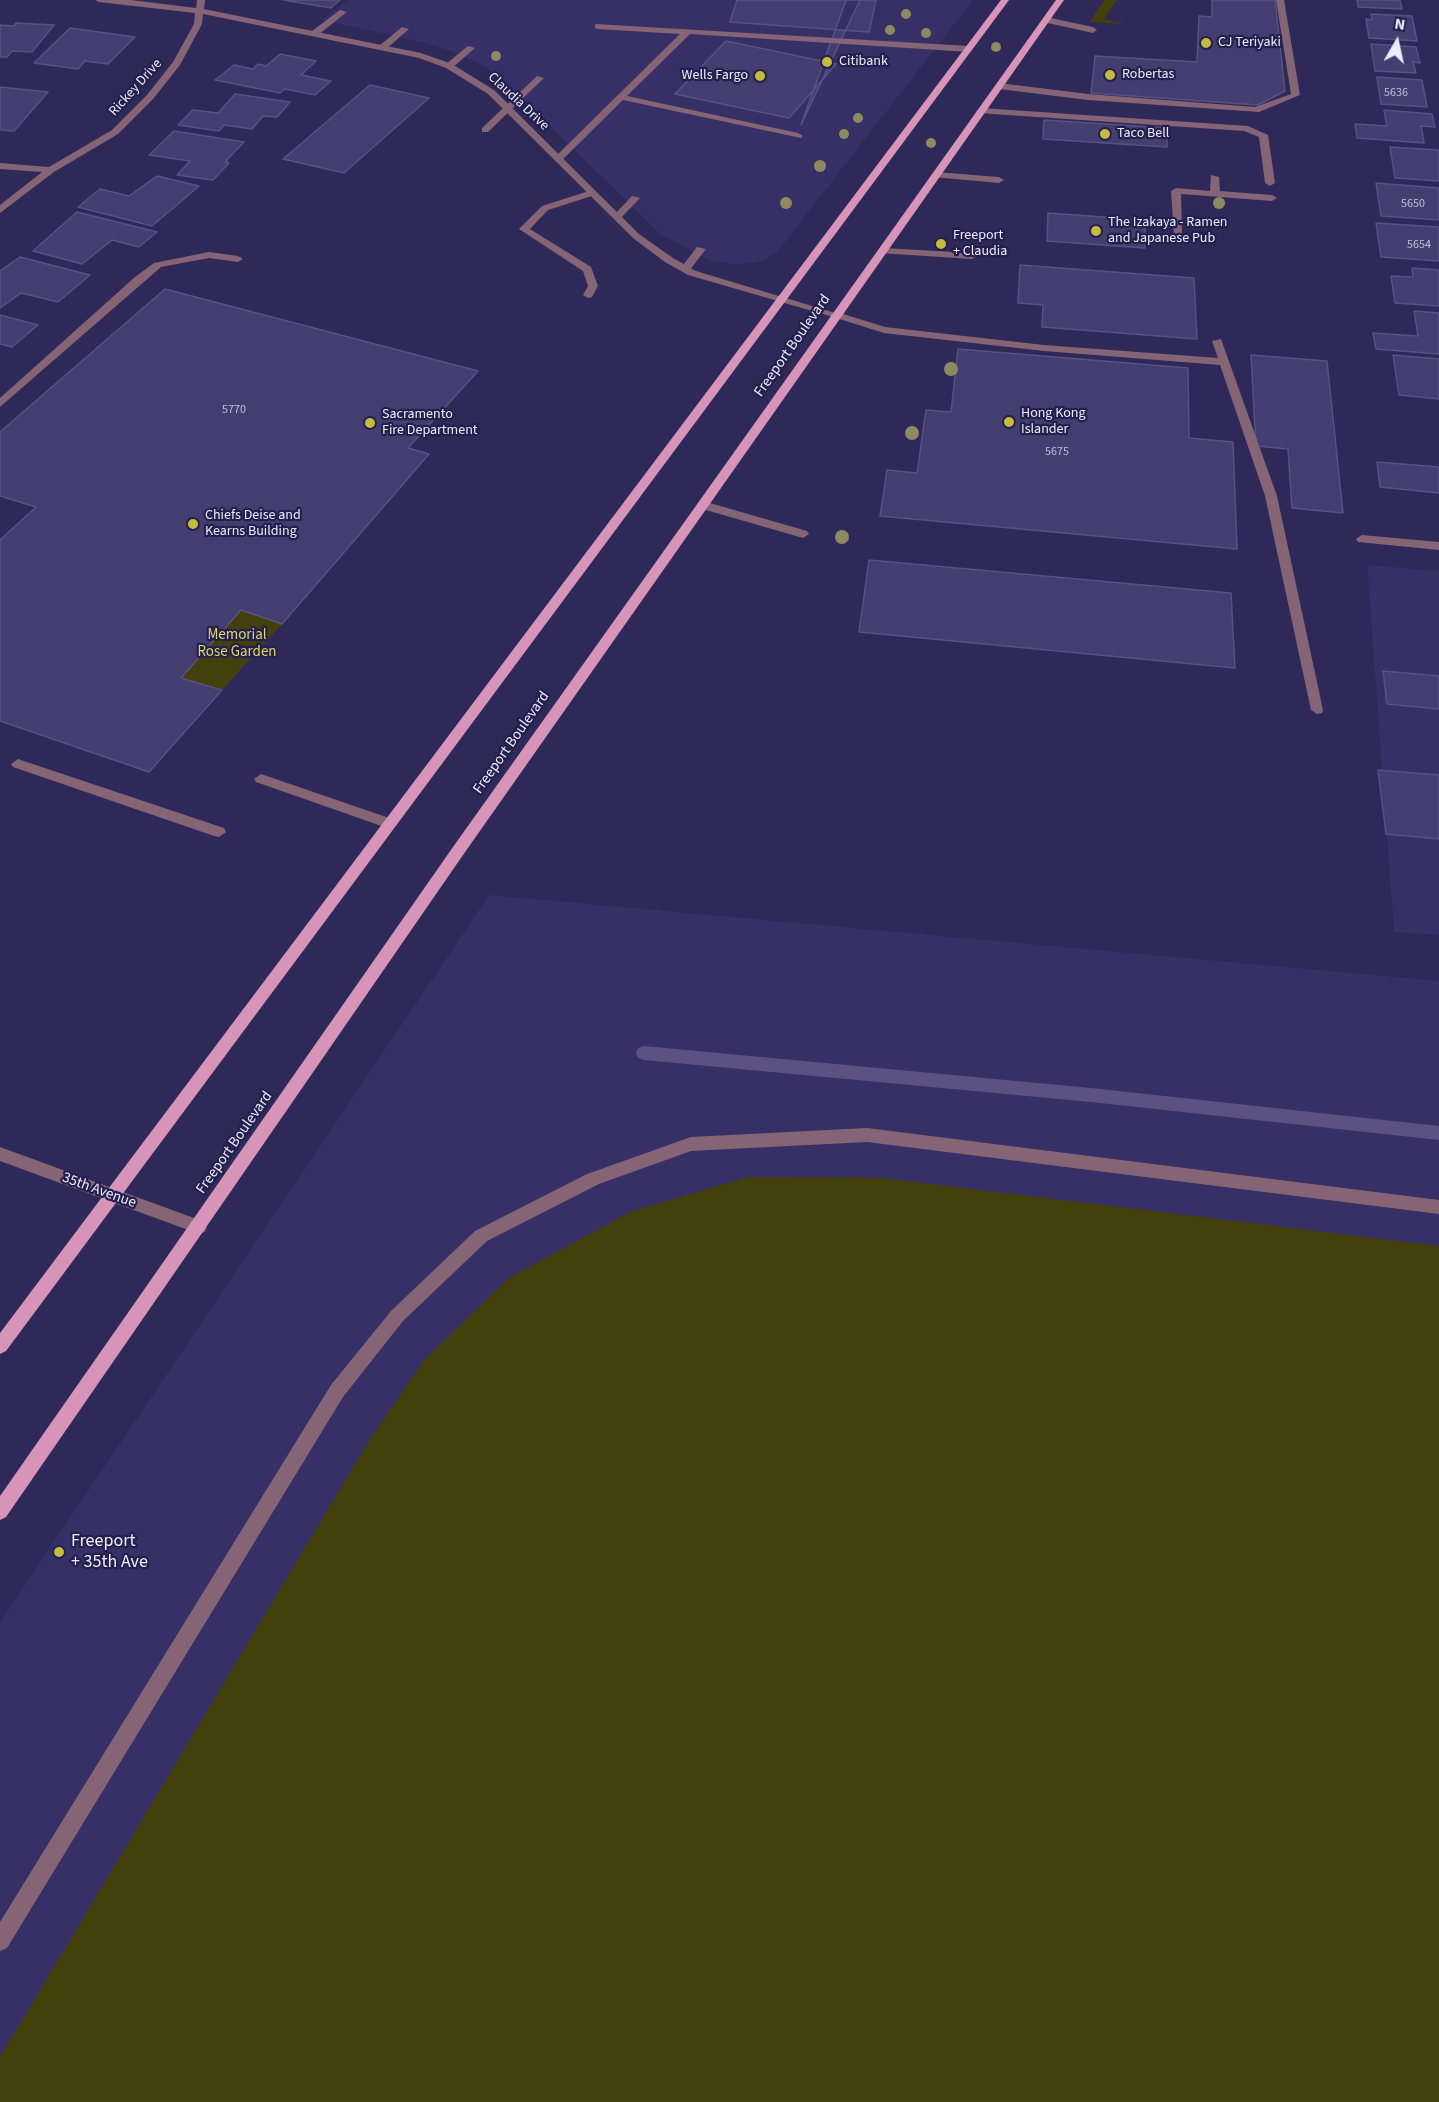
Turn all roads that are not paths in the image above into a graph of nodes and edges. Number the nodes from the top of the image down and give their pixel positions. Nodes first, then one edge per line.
1 (99, 0) edge
2 (201, 0) edge
3 (1005, 0) edge
4 (1060, 0) edge
5 (1280, 0) edge
6 (200, 11) junction
7 (343, 12) dead end
8 (1046, 20) junction
9 (598, 26) dead end
10 (405, 29) dead end
11 (1093, 30) dead end
12 (687, 32) junction
13 (315, 33) junction
14 (382, 48) junction
15 (471, 48) dead end
16 (969, 49) junction
17 (449, 66) junction
18 (540, 78) dead end
19 (999, 86) junction
20 (623, 95) junction
21 (507, 108) junction
22 (981, 111) junction
23 (485, 130) dead end
24 (800, 133) dead end
25 (558, 159) junction
26 (0, 166) edge
27 (51, 170) junction
28 (936, 175) junction
29 (1214, 177) dead end
30 (999, 180) dead end
31 (1270, 183) dead end
32 (592, 193) junction
33 (1215, 194) junction
34 (635, 198) dead end
35 (1272, 198) dead end
36 (0, 210) edge
37 (617, 217) junction
38 (1177, 233) dead end
39 (701, 249) dead end
40 (883, 251) junction
41 (972, 256) dead end
42 (238, 258) dead end
43 (685, 269) junction
44 (588, 295) dead end
45 (782, 299) junction
46 (837, 315) junction
47 (1217, 341) dead end
48 (1224, 363) junction
49 (0, 404) edge
50 (703, 505) junction
51 (803, 534) dead end
52 (1362, 539) dead end
53 (1439, 546) edge
54 (1317, 710) dead end
55 (18, 764) dead end
56 (261, 779) dead end
57 (390, 824) junction
58 (219, 832) dead end
59 (0, 1154) edge
60 (112, 1195) junction
61 (1439, 1207) edge
62 (199, 1227) junction
63 (0, 1346) edge
64 (0, 1511) edge
65 (0, 1941) edge

1 - 6 street, Claudia Drive
2 - 6 street, Rickey Drive
3 - 16 main road
4 - 8 main road, Freeport Boulevard
5 - 19 street
6 - 13 street, Claudia Drive
6 - 27 street, Rickey Drive
7 - 13 street
8 - 11 street
8 - 19 main road, Freeport Boulevard
9 - 12 street
10 - 14 street
12 - 16 street
12 - 20 street
13 - 14 street, Claudia Drive
14 - 17 street, Claudia Drive
15 - 17 street
16 - 45 main road
17 - 21 street, Claudia Drive
18 - 21 street
19 - 22 main road, Freeport Boulevard
20 - 24 street
20 - 25 street
21 - 23 street
21 - 25 street, Claudia Drive
22 - 28 main road, Freeport Boulevard
22 - 31 street
25 - 32 street, Claudia Drive
26 - 27 street
27 - 36 street, Rickey Drive
28 - 30 street
28 - 40 main road, Freeport Boulevard
29 - 33 street
32 - 37 street, Claudia Drive
32 - 44 street
33 - 35 street
33 - 38 street
34 - 37 street
37 - 43 street, Claudia Drive
39 - 43 street
40 - 41 street
40 - 46 main road, Freeport Boulevard
42 - 49 street
43 - 45 street, Claudia Drive
45 - 46 street, Claudia Drive
45 - 57 main road
46 - 48 street, Claudia Drive
46 - 50 main road, Freeport Boulevard
47 - 48 street
48 - 54 street
50 - 51 street
50 - 62 main road, Freeport Boulevard
52 - 53 street
55 - 58 street
56 - 57 street
57 - 60 main road
59 - 60 street, 35th Avenue
60 - 62 street, 35th Avenue
60 - 63 main road
61 - 65 street
62 - 64 main road, Freeport Boulevard

